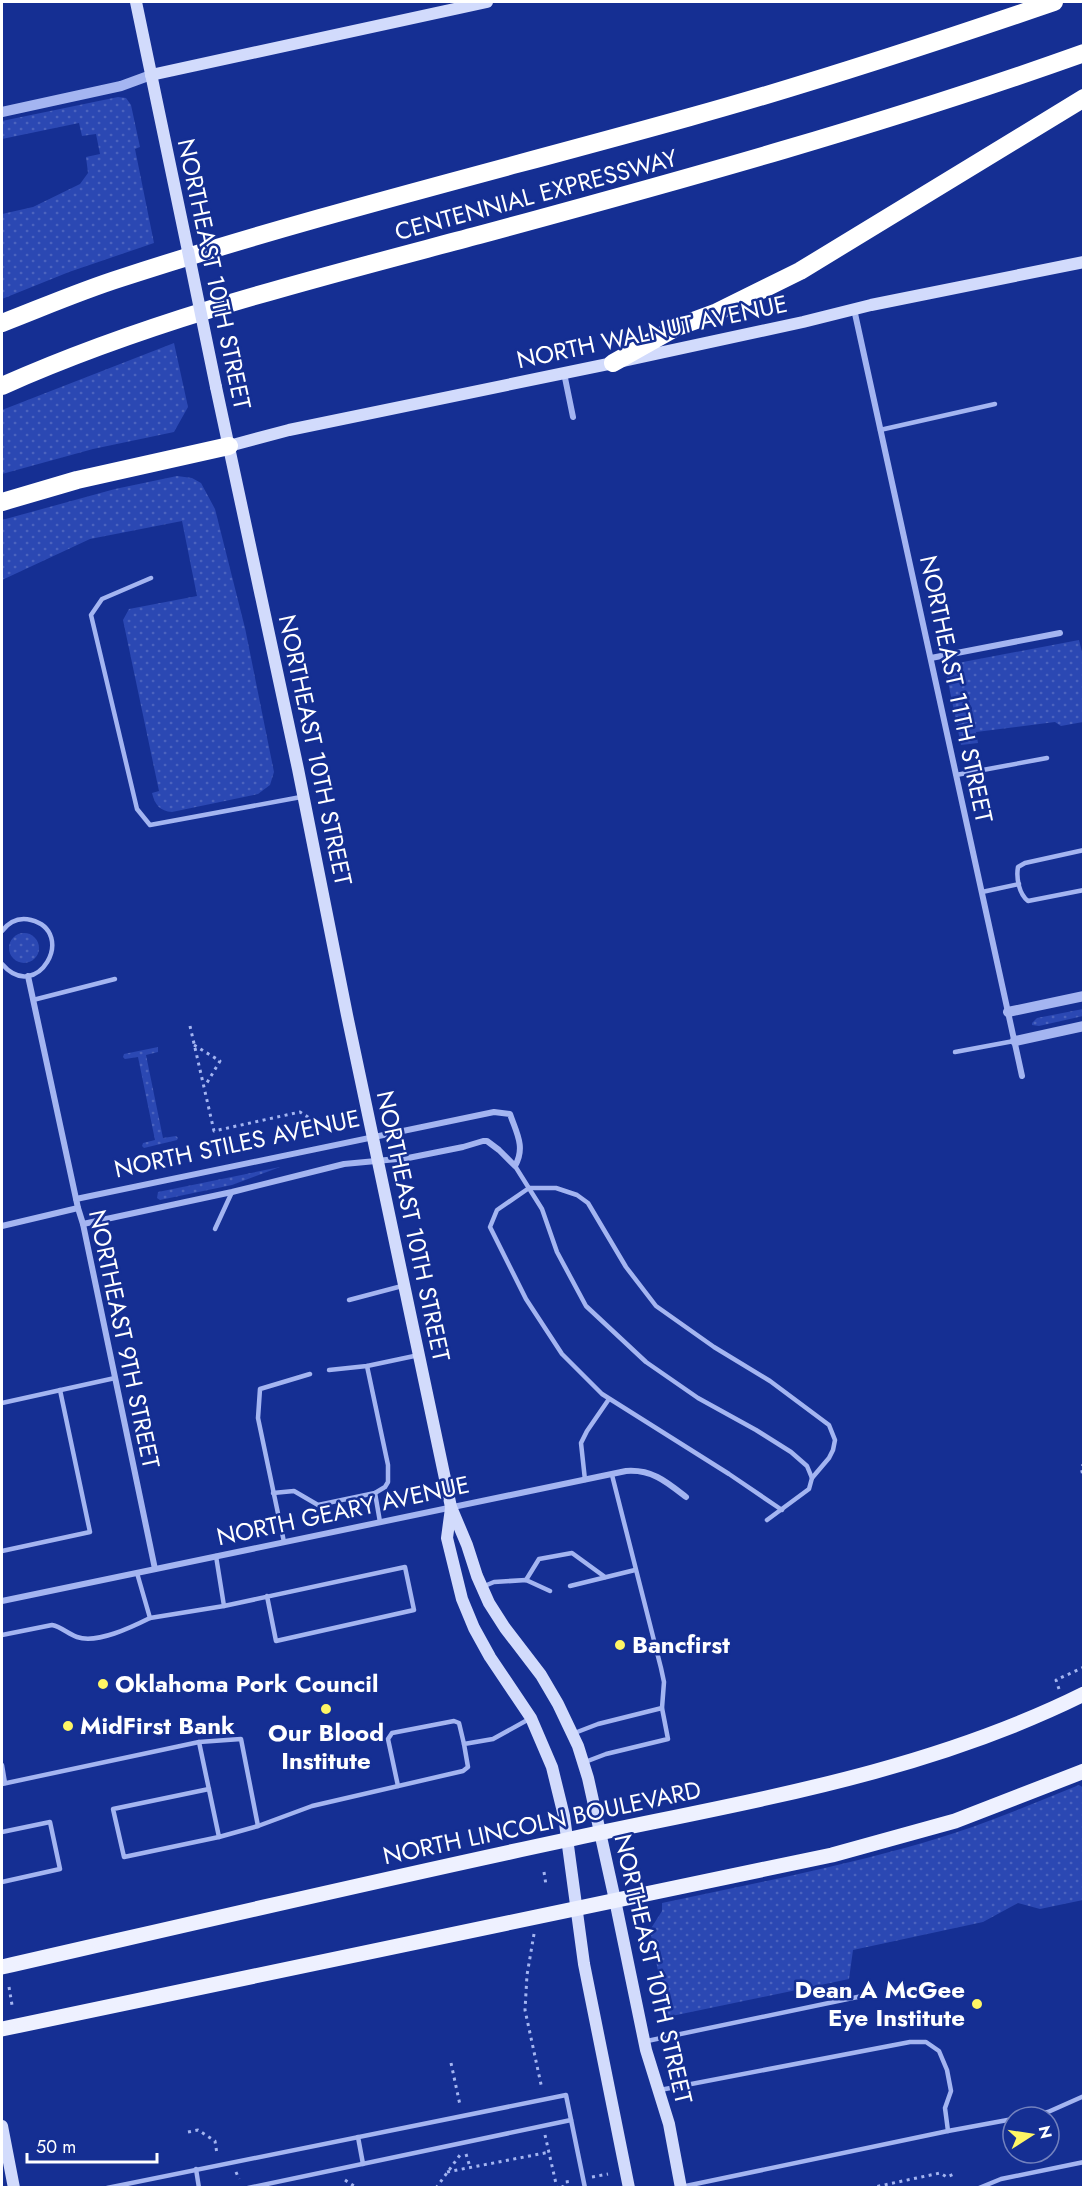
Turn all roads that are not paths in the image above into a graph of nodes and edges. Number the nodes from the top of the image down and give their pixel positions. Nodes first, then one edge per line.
1 (136, 2) edge
2 (487, 2) edge
3 (1054, 2) edge
4 (1083, 53) edge
5 (151, 75) junction
6 (1083, 98) edge
7 (2, 110) edge
8 (1083, 262) edge
9 (854, 309) junction
10 (2, 323) edge
11 (613, 363) junction
12 (564, 372) junction
13 (2, 386) edge
14 (995, 404) dead end
15 (573, 417) dead end
16 (880, 430) junction
17 (229, 446) junction
18 (2, 502) edge
19 (151, 578) dead end
20 (1060, 633) dead end
21 (931, 658) junction
22 (1047, 758) dead end
23 (956, 775) junction
24 (304, 797) junction
25 (1083, 850) edge
26 (1019, 884) junction
27 (1083, 890) edge
28 (982, 892) junction
29 (2, 931) edge
30 (2, 964) edge
31 (28, 976) junction
32 (115, 979) dead end
33 (1083, 996) edge
34 (33, 1000) junction
35 (1008, 1012) junction
36 (1083, 1026) edge
37 (1015, 1041) junction
38 (955, 1052) dead end
39 (1022, 1076) dead end
40 (373, 1137) junction
41 (378, 1161) junction
42 (515, 1166) junction
43 (529, 1188) junction
44 (232, 1192) junction
45 (76, 1199) junction
46 (78, 1208) junction
47 (83, 1224) junction
48 (2, 1226) edge
49 (215, 1229) dead end
50 (405, 1285) junction
51 (348, 1299) dead end
52 (419, 1355) junction
53 (367, 1366) junction
54 (329, 1370) dead end
55 (310, 1374) dead end
56 (115, 1378) junction
57 (60, 1390) junction
58 (609, 1399) junction
59 (2, 1403) edge
60 (612, 1475) junction
61 (812, 1478) junction
62 (585, 1480) junction
63 (273, 1493) junction
64 (375, 1493) junction
65 (687, 1497) dead end
66 (451, 1507) junction
67 (782, 1510) junction
68 (767, 1520) dead end
69 (380, 1522) junction
70 (284, 1542) junction
71 (2, 1551) edge
72 (216, 1556) junction
73 (155, 1569) junction
74 (635, 1570) junction
75 (137, 1573) junction
76 (605, 1577) junction
77 (526, 1580) junction
78 (570, 1586) dead end
79 (482, 1587) junction
80 (550, 1591) dead end
81 (267, 1596) junction
82 (2, 1601) edge
83 (224, 1606) junction
84 (150, 1618) junction
85 (2, 1635) edge
86 (1083, 1694) edge
87 (662, 1708) junction
88 (531, 1718) junction
89 (572, 1734) junction
90 (199, 1742) junction
91 (464, 1744) junction
92 (583, 1762) junction
93 (2, 1765) edge
94 (1083, 1771) edge
95 (3, 1784) edge
96 (398, 1786) junction
97 (209, 1789) junction
98 (258, 1826) junction
99 (2, 1832) edge
100 (599, 1833) junction
101 (219, 1837) junction
102 (567, 1839) junction
103 (2, 1882) edge
104 (615, 1900) junction
105 (577, 1908) junction
106 (2, 1967) edge
107 (867, 1995) dead end
108 (2, 2029) edge
109 (644, 2042) junction
110 (658, 2091) junction
111 (1083, 2096) edge
112 (1061, 2106) edge
113 (572, 2121) junction
114 (1001, 2121) edge
115 (2, 2126) edge
116 (948, 2131) junction
117 (358, 2137) junction
118 (1083, 2162) edge
119 (363, 2164) junction
120 (196, 2169) junction
121 (14, 2187) edge
122 (108, 2187) edge
123 (199, 2187) edge
124 (248, 2187) edge
125 (585, 2187) edge
126 (629, 2187) edge
127 (681, 2187) edge
128 (979, 2187) edge

1 - 5 main road, NORTHEAST 10TH STREET
2 - 5 main road
3 - 10 highway, CENTENNIAL EXPRESSWAY
4 - 13 highway, CENTENNIAL EXPRESSWAY
5 - 7 street
5 - 17 main road, NORTHEAST 10TH STREET, bridge
6 - 11 highway
8 - 9 main road, NORTH WALNUT AVENUE
9 - 11 main road, NORTH WALNUT AVENUE
9 - 16 street, NORTHEAST 11TH STREET
11 - 12 main road, NORTH WALNUT AVENUE
12 - 15 street
12 - 17 main road, NORTH WALNUT AVENUE
14 - 16 lane
16 - 21 street, NORTHEAST 11TH STREET
17 - 18 highway
17 - 24 main road, NORTHEAST 10TH STREET
19 - 24 lane
20 - 21 street
21 - 23 street, NORTHEAST 11TH STREET
22 - 23 lane
23 - 28 street, NORTHEAST 11TH STREET
24 - 40 main road, NORTHEAST 10TH STREET
25 - 26 lane
26 - 27 lane
26 - 28 lane
28 - 35 street, NORTHEAST 11TH STREET
29 - 31 lane
30 - 31 lane
31 - 34 street, NORTHEAST 9TH STREET
32 - 34 lane
33 - 35 street
34 - 45 street, NORTHEAST 9TH STREET
35 - 37 street, NORTHEAST 11TH STREET
36 - 37 street
37 - 38 lane
37 - 39 street, NORTHEAST 11TH STREET
40 - 41 main road, NORTHEAST 10TH STREET
40 - 42 street, NORTH STILES AVENUE
40 - 45 street, NORTH STILES AVENUE
41 - 42 street, NORTH STILES AVENUE
41 - 44 street, NORTH STILES AVENUE
41 - 50 main road, NORTHEAST 10TH STREET
42 - 43 lane
43 - 58 lane
43 - 61 lane
43 - 61 lane
44 - 47 street, NORTH STILES AVENUE
44 - 49 lane
45 - 46 street, NORTHEAST 9TH STREET
46 - 47 street, NORTHEAST 9TH STREET
46 - 48 street
47 - 56 street, NORTHEAST 9TH STREET
50 - 51 lane
50 - 52 main road, NORTHEAST 10TH STREET
52 - 53 lane
52 - 66 main road, NORTHEAST 10TH STREET
53 - 54 lane
53 - 64 lane
55 - 63 lane
56 - 57 lane
56 - 73 street, NORTHEAST 9TH STREET
57 - 59 lane
57 - 71 lane
58 - 62 lane
58 - 67 lane
60 - 62 street, NORTH GEARY AVENUE
60 - 65 street, NORTH GEARY AVENUE
60 - 74 lane
61 - 67 lane
62 - 66 street, NORTH GEARY AVENUE
63 - 64 lane
63 - 70 lane
64 - 69 lane
66 - 69 street, NORTH GEARY AVENUE
66 - 79 main road, NORTHEAST 10TH STREET
66 - 88 main road, NORTHEAST 10TH STREET
67 - 68 lane
69 - 70 street, NORTH GEARY AVENUE
70 - 72 street, NORTH GEARY AVENUE
72 - 73 street, NORTH GEARY AVENUE
72 - 83 lane
73 - 75 street, NORTH GEARY AVENUE
74 - 76 lane
74 - 87 lane
75 - 82 street, NORTH GEARY AVENUE
75 - 84 lane
76 - 77 lane
76 - 78 lane
77 - 79 lane
77 - 80 lane
79 - 89 main road, NORTHEAST 10TH STREET
81 - 81 lane
81 - 83 lane
83 - 84 lane
84 - 85 lane
86 - 100 main road, NORTH LINCOLN BOULEVARD
87 - 89 lane
87 - 92 lane
88 - 91 lane
88 - 102 main road, NORTHEAST 10TH STREET
89 - 92 main road, NORTHEAST 10TH STREET
90 - 95 lane
90 - 97 lane
90 - 98 lane
91 - 96 lane
91 - 96 lane
92 - 100 main road, NORTHEAST 10TH STREET
93 - 95 lane
94 - 104 main road
96 - 98 lane
97 - 101 lane
97 - 101 lane
98 - 101 lane
99 - 103 lane
100 - 102 main road, NORTH LINCOLN BOULEVARD
100 - 104 main road, NORTHEAST 10TH STREET
102 - 105 main road, NORTHEAST 10TH STREET
102 - 106 main road, NORTH LINCOLN BOULEVARD
104 - 105 main road
104 - 109 main road, NORTHEAST 10TH STREET
105 - 108 main road
105 - 126 main road, NORTHEAST 10TH STREET
107 - 109 lane
109 - 110 main road, NORTHEAST 10TH STREET
110 - 116 lane
110 - 127 main road, NORTHEAST 10TH STREET
111 - 112 lane
113 - 117 lane
113 - 119 lane
113 - 125 lane
114 - 116 lane
115 - 121 main road
116 - 127 lane
117 - 119 lane
117 - 120 lane
118 - 128 lane
119 - 124 lane
120 - 122 lane
120 - 123 lane

